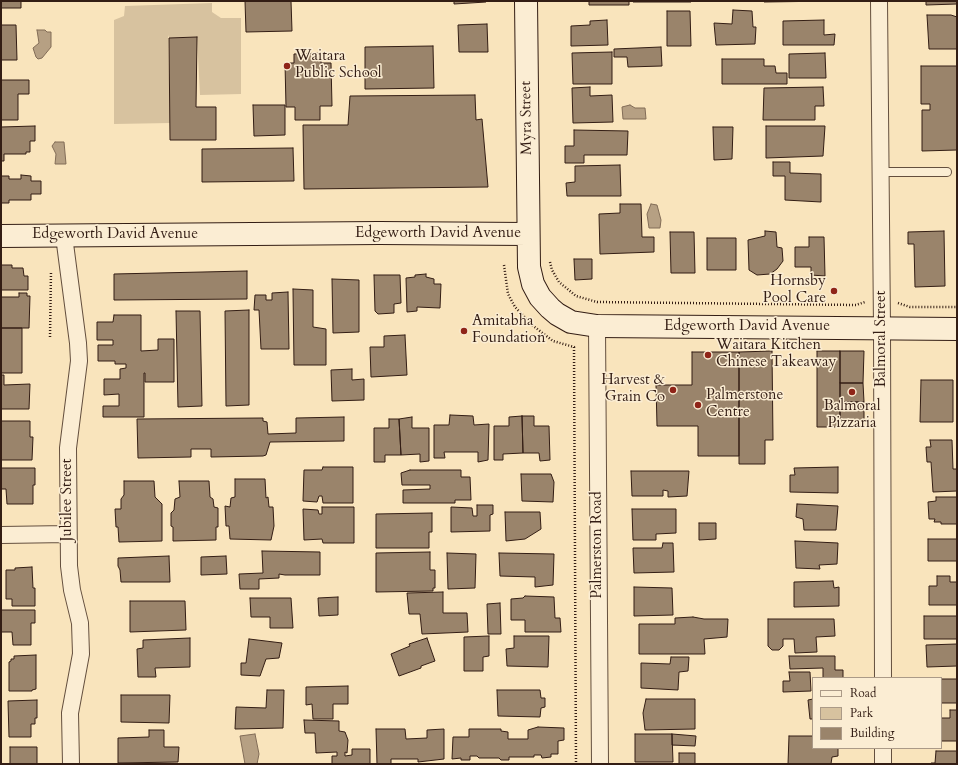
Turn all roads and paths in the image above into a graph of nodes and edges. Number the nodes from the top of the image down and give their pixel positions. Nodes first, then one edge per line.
1 (526, 1) edge
2 (879, 1) edge
3 (881, 172) junction
4 (947, 172) dead end
5 (528, 234) junction
6 (1, 236) edge
7 (64, 236) junction
8 (548, 257) dead end
9 (504, 265) dead end
10 (51, 270) dead end
11 (865, 302) dead end
12 (898, 303) dead end
13 (957, 307) edge
14 (597, 326) junction
15 (882, 328) junction
16 (957, 329) edge
17 (50, 337) dead end
18 (68, 534) junction
19 (1, 535) edge
20 (883, 677) edge
21 (883, 749) edge
22 (71, 764) edge
23 (576, 764) edge
24 (600, 764) edge
25 (883, 764) edge

1 - 5 main road, Myra Street
2 - 3 street, Balmoral Street
3 - 4 lane
3 - 15 street, Balmoral Street
5 - 7 main road, Edgeworth David Avenue
5 - 14 main road, Edgeworth David Avenue
6 - 7 main road, Edgeworth David Avenue
7 - 18 street, Jubilee Street
8 - 11 path
9 - 23 path
10 - 17 path
12 - 13 path
14 - 15 main road, Edgeworth David Avenue
14 - 24 street, Palmerston Road
15 - 16 main road, Edgeworth David Avenue
15 - 20 street, Balmoral Street
18 - 19 street
18 - 22 street, Jubilee Street
21 - 25 street

